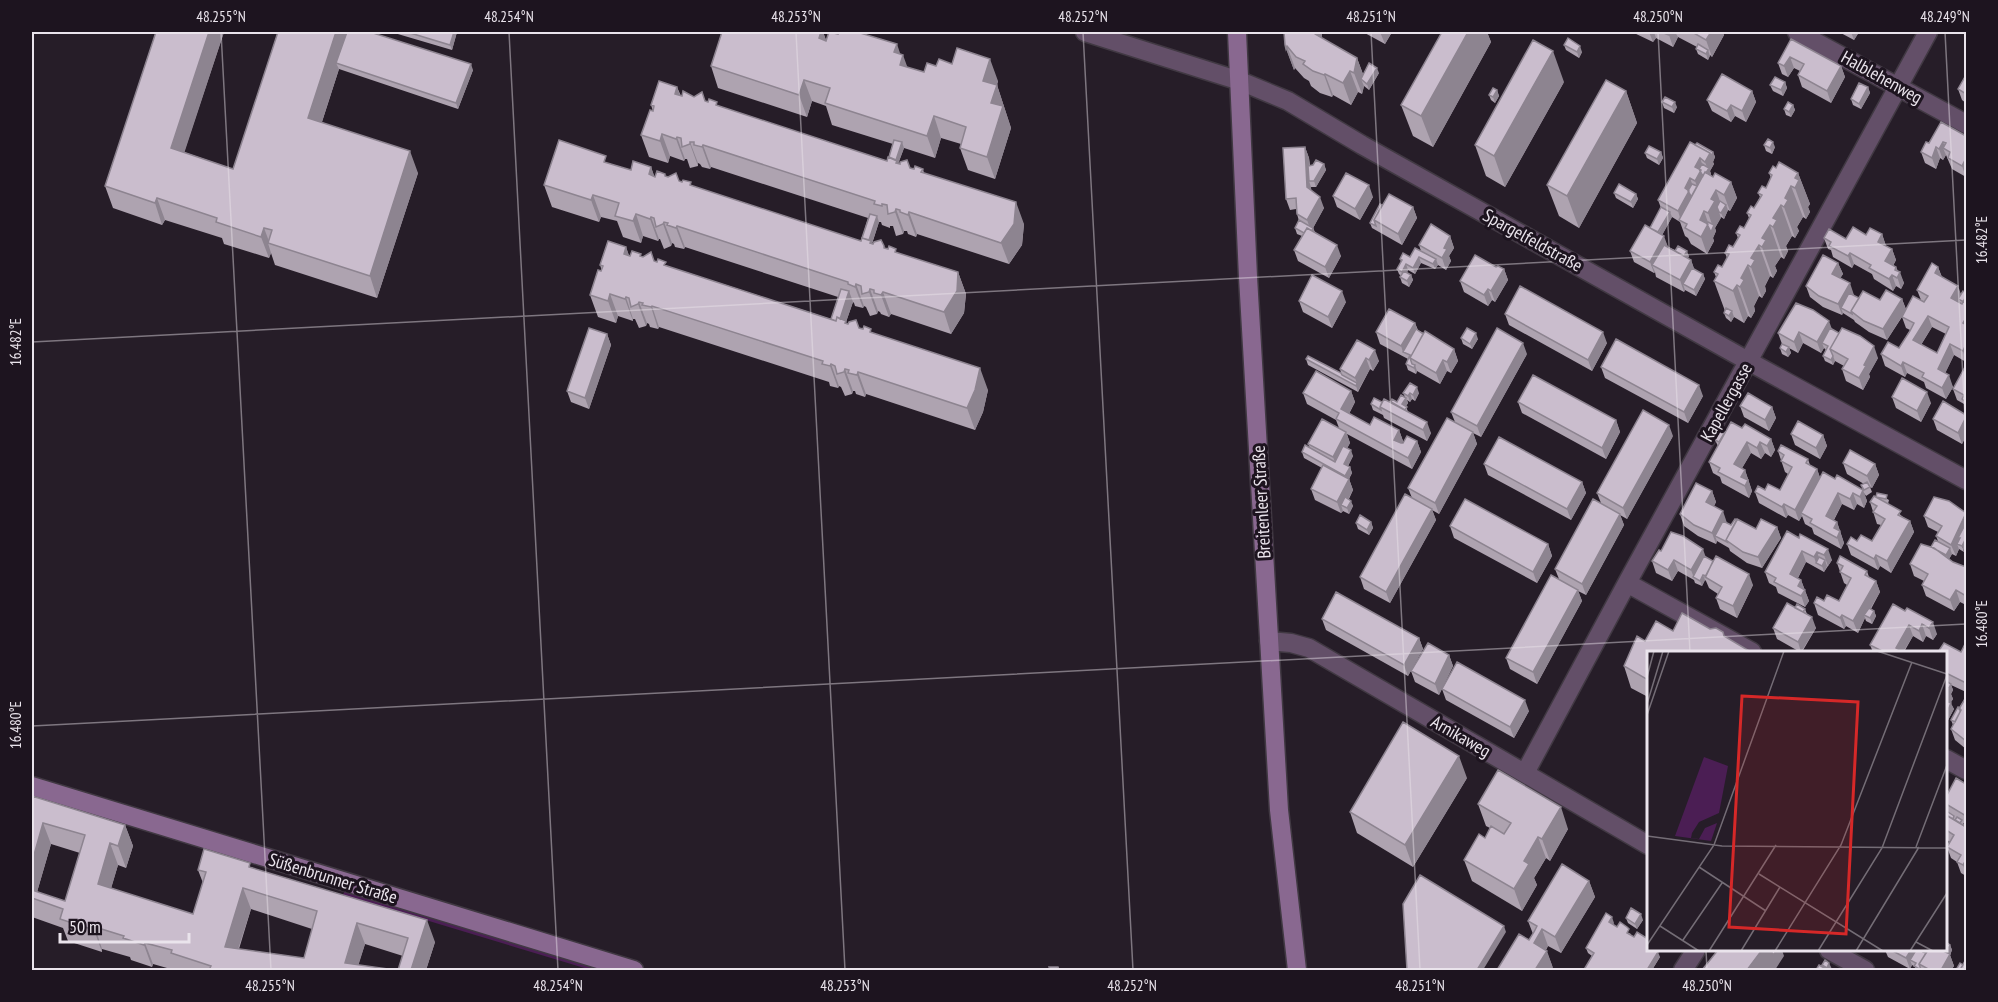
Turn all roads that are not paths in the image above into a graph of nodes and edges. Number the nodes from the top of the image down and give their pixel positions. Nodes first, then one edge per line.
1 (1085, 32) edge
2 (1237, 32) edge
3 (1797, 32) edge
4 (1928, 32) edge
5 (1240, 81) junction
6 (1898, 86) junction
7 (1966, 124) edge
8 (1749, 361) junction
9 (1966, 480) edge
10 (1627, 583) junction
11 (1269, 641) junction
12 (1750, 651) edge
13 (1947, 760) edge
14 (1966, 770) edge
15 (1525, 773) junction
16 (32, 786) edge
17 (1647, 844) edge
18 (1695, 951) edge
19 (1830, 951) edge
20 (634, 970) edge
21 (1298, 970) edge
22 (1683, 970) edge
23 (1865, 970) edge

1 - 5 street, Spargelfeldstraße
2 - 5 main road, Breitenleer Straße
3 - 6 street, Halblehenweg
4 - 6 street, Kapellergasse
5 - 8 street, Spargelfeldstraße
5 - 11 main road, Breitenleer Straße
6 - 7 street, Halblehenweg
6 - 8 street, Kapellergasse
8 - 9 street, Spargelfeldstraße
8 - 10 street, Kapellergasse
10 - 12 street
10 - 15 street, Kapellergasse
11 - 15 street, Arnikaweg
11 - 21 main road, Breitenleer Straße
13 - 14 street
15 - 17 street, Arnikaweg
16 - 20 main road, Süßenbrunner Straße
18 - 22 street
19 - 23 street

